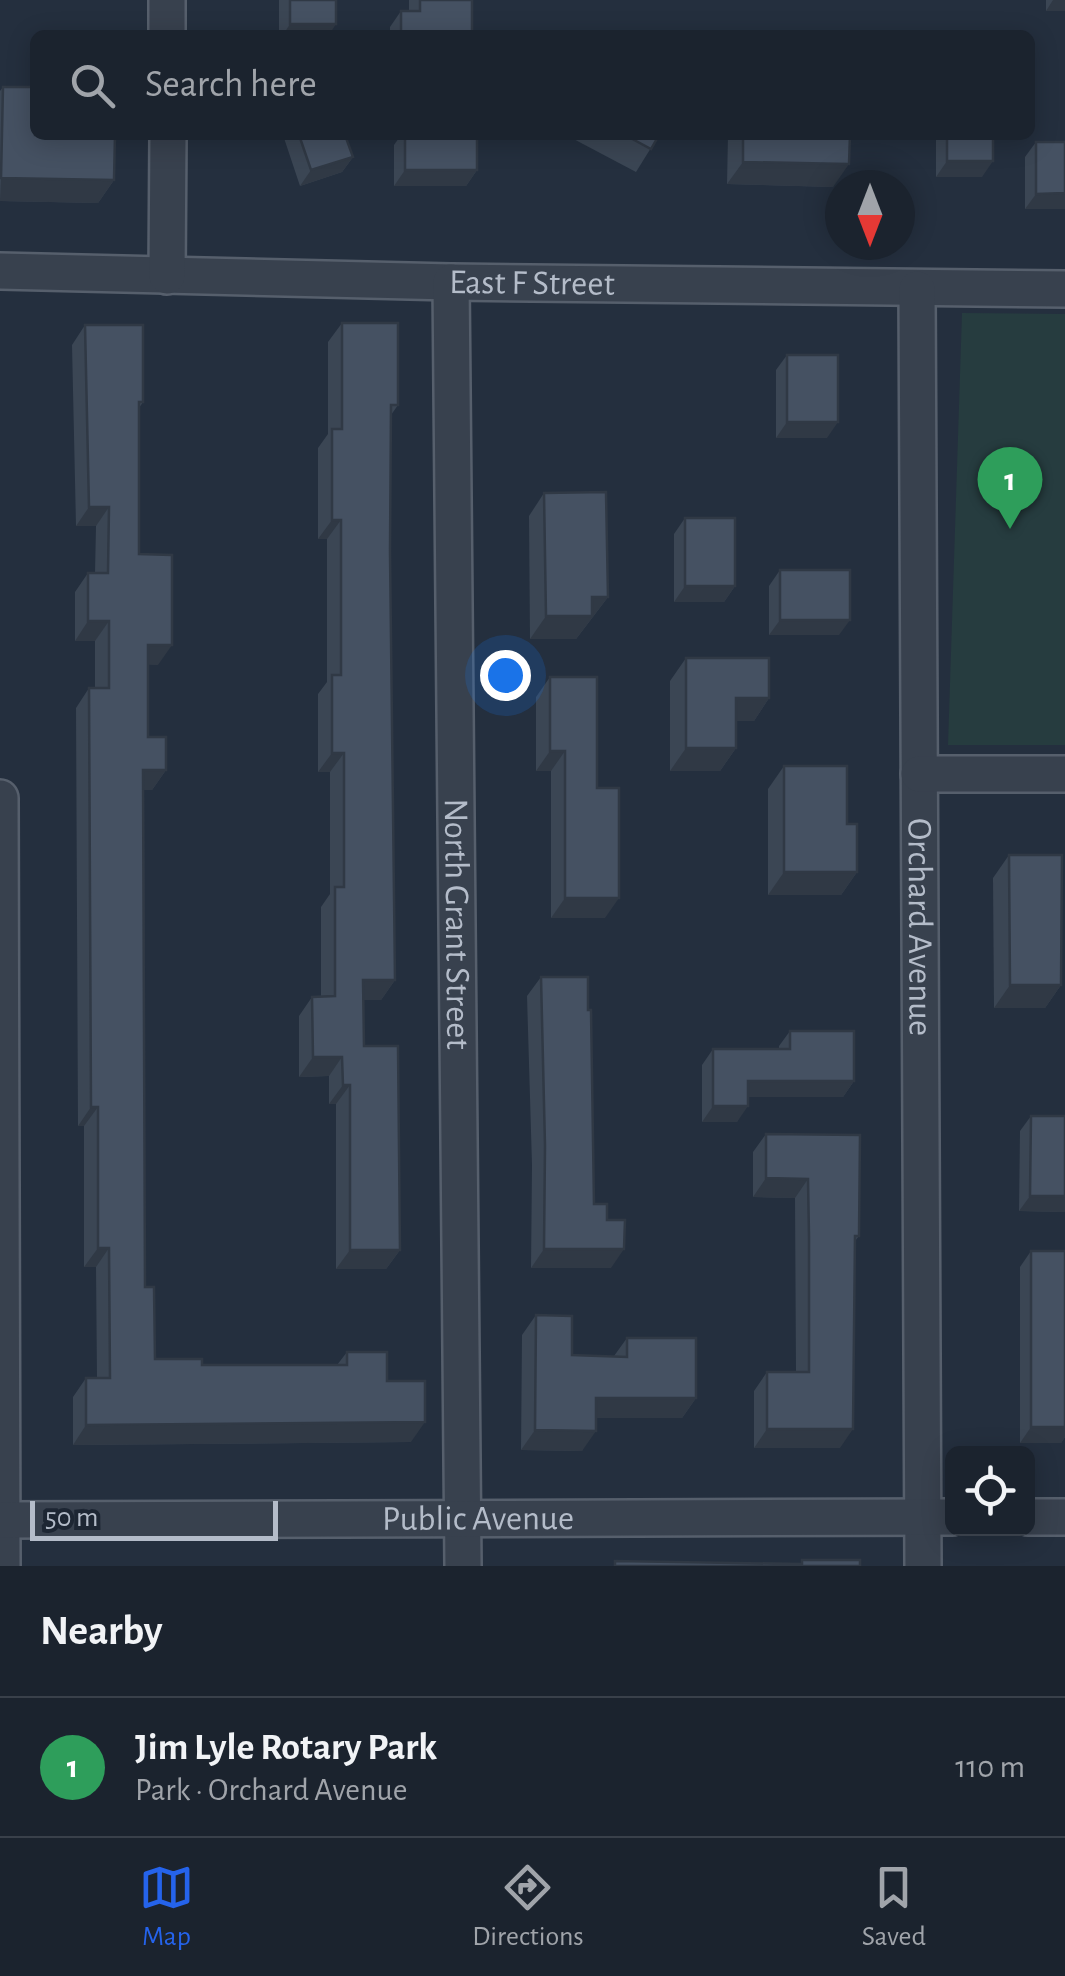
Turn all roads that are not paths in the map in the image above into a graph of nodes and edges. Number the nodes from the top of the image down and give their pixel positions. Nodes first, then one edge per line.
1 (167, 0) edge
2 (167, 30) edge
3 (168, 140) edge
4 (0, 271) edge
5 (168, 276) junction
6 (451, 282) junction
7 (917, 289) junction
8 (1065, 289) edge
9 (919, 774) junction
10 (1065, 774) edge
11 (0, 798) edge
12 (938, 1516) edge
13 (1035, 1516) edge
14 (1065, 1516) edge
15 (462, 1518) junction
16 (2, 1520) edge
17 (2, 1566) edge
18 (462, 1566) edge
19 (923, 1566) edge

1 - 2 street
3 - 5 street
4 - 5 street, East F Street
5 - 6 street, East F Street
6 - 7 street, East F Street
6 - 15 street, North Grant Street
7 - 8 street, East F Street
7 - 9 street, Orchard Avenue
9 - 10 street
9 - 12 street, Orchard Avenue
11 - 16 street
12 - 15 street, Public Avenue
12 - 19 street, Orchard Avenue
13 - 14 street
15 - 16 street, Public Avenue
15 - 18 street, North Grant Street
16 - 17 street

